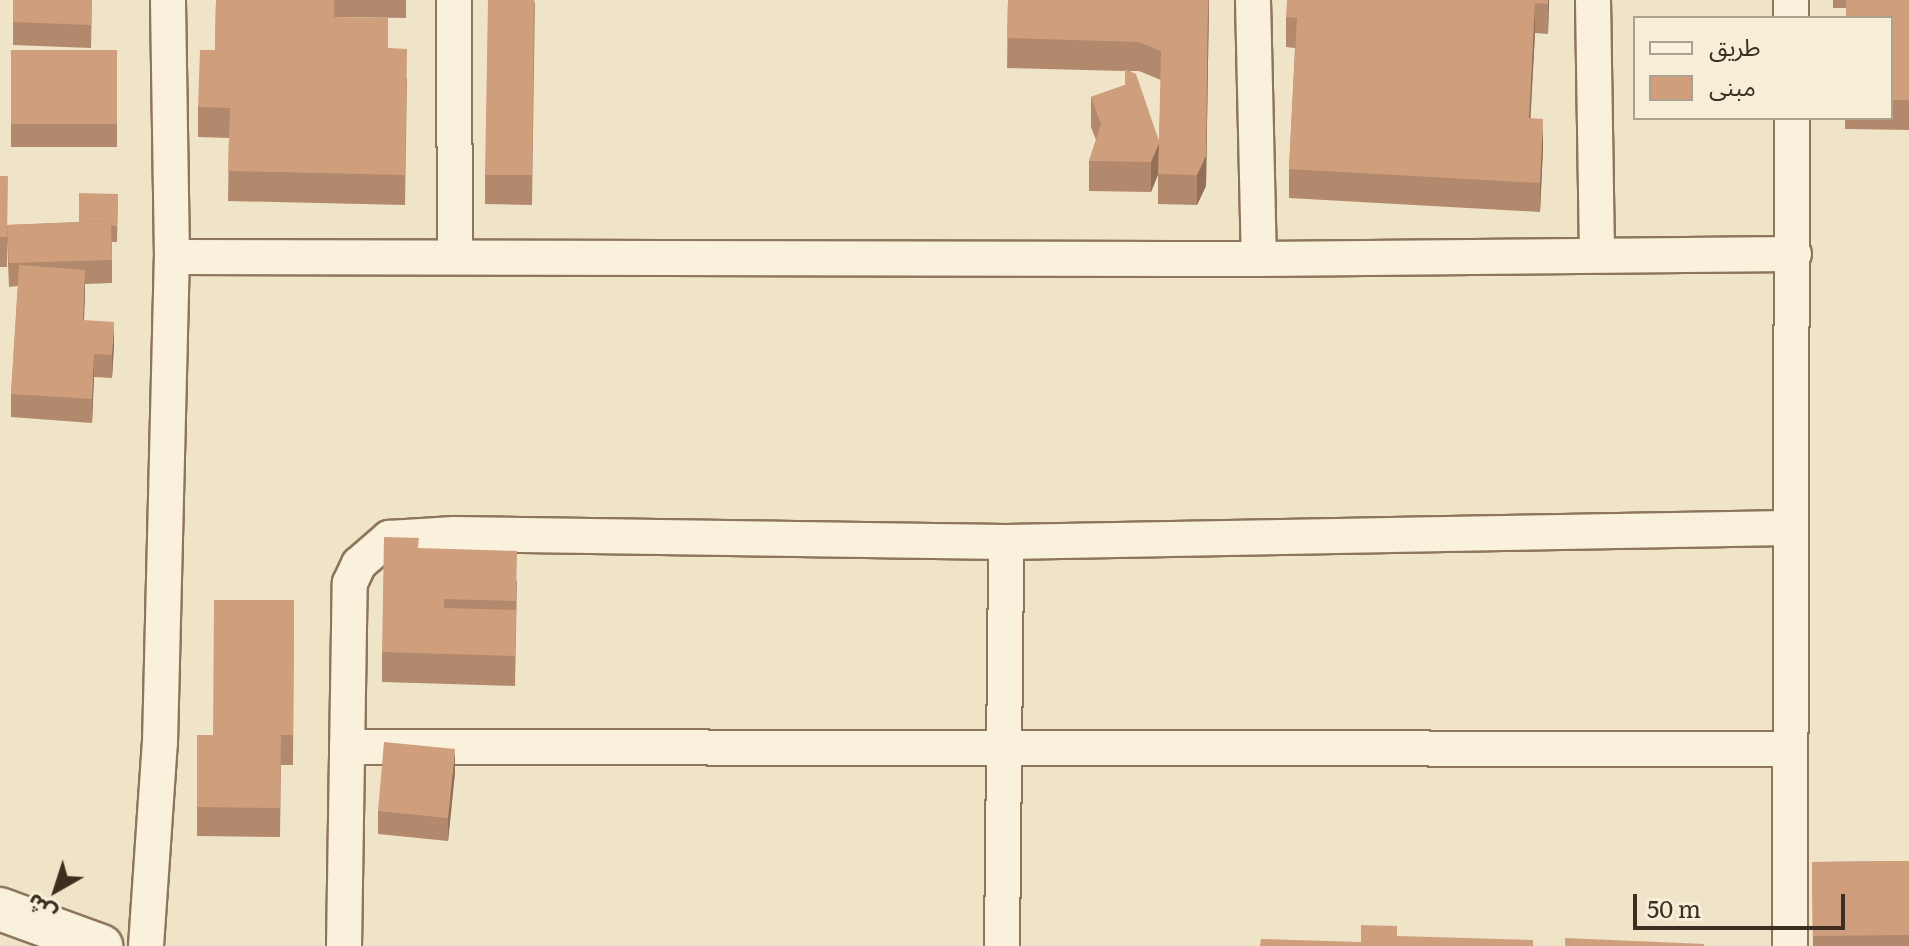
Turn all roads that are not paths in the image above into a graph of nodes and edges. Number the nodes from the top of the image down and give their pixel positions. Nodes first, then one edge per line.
1 (168, 0) edge
2 (454, 0) edge
3 (1253, 0) edge
4 (1593, 0) edge
5 (1792, 120) edge
6 (1794, 254) junction
7 (1597, 255) junction
8 (172, 257) junction
9 (455, 257) junction
10 (1259, 259) junction
11 (1788, 528) junction
12 (1006, 542) junction
13 (347, 747) junction
14 (1002, 749) junction
15 (1789, 749) junction
16 (0, 909) edge
17 (101, 946) edge
18 (146, 946) edge
19 (344, 946) edge
20 (1002, 946) edge
21 (1790, 946) edge

1 - 8 street
2 - 9 street
3 - 10 street
4 - 7 street
5 - 6 street
6 - 7 street
6 - 11 street
7 - 10 street
8 - 9 street
8 - 18 street
9 - 10 street
11 - 12 street
11 - 15 street
12 - 13 street
12 - 14 street
13 - 14 street
13 - 19 street
14 - 15 street
14 - 20 street
15 - 21 street
16 - 17 street

